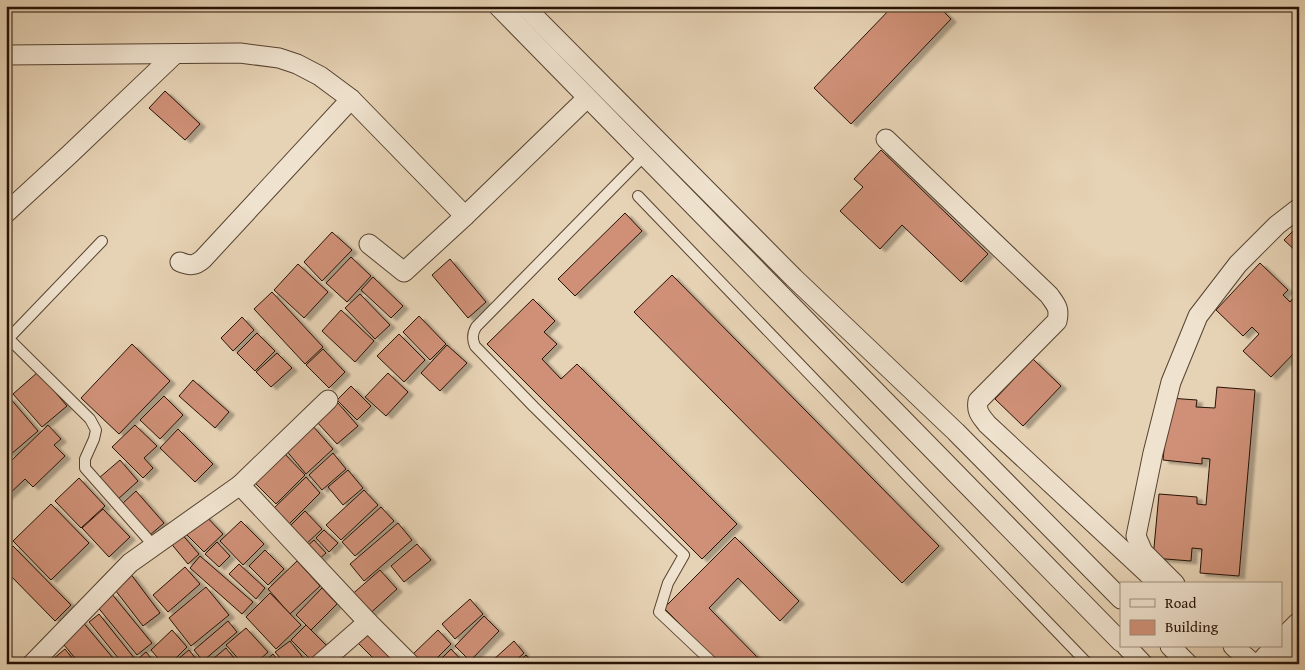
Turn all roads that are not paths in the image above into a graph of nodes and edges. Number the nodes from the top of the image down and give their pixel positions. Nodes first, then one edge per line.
1 (498, 6) edge
2 (524, 6) edge
3 (175, 54) junction
4 (6, 55) edge
5 (587, 98) junction
6 (351, 99) junction
7 (886, 139) dead end
8 (644, 156) junction
9 (638, 196) dead end
10 (1299, 208) edge
11 (6, 213) edge
12 (465, 216) junction
13 (102, 241) dead end
14 (370, 244) dead end
15 (180, 262) dead end
16 (7, 337) edge
17 (328, 400) dead end
18 (240, 485) junction
19 (154, 546) junction
20 (1157, 582) edge
21 (1173, 582) edge
22 (1120, 598) edge
23 (368, 622) junction
24 (1299, 625) edge
25 (1120, 641) edge
26 (1282, 642) edge
27 (1128, 648) edge
28 (1172, 648) edge
29 (1241, 648) edge
30 (1299, 653) edge
31 (1269, 655) edge
32 (32, 664) edge
33 (320, 664) edge
34 (410, 664) edge
35 (714, 664) edge
36 (1088, 664) edge
37 (1143, 664) edge
38 (1188, 664) edge

1 - 5 street
2 - 22 street
3 - 4 street
3 - 6 street
3 - 11 street
5 - 8 street
5 - 12 street
6 - 12 street
6 - 15 street
7 - 20 street
8 - 25 street
8 - 35 lane
9 - 36 lane
10 - 21 street
12 - 14 street
13 - 16 lane
16 - 19 lane
17 - 18 street
18 - 19 street
18 - 23 street
19 - 32 street
23 - 33 street
23 - 34 street
24 - 26 street
27 - 37 street
28 - 38 street
29 - 31 street
30 - 31 street

